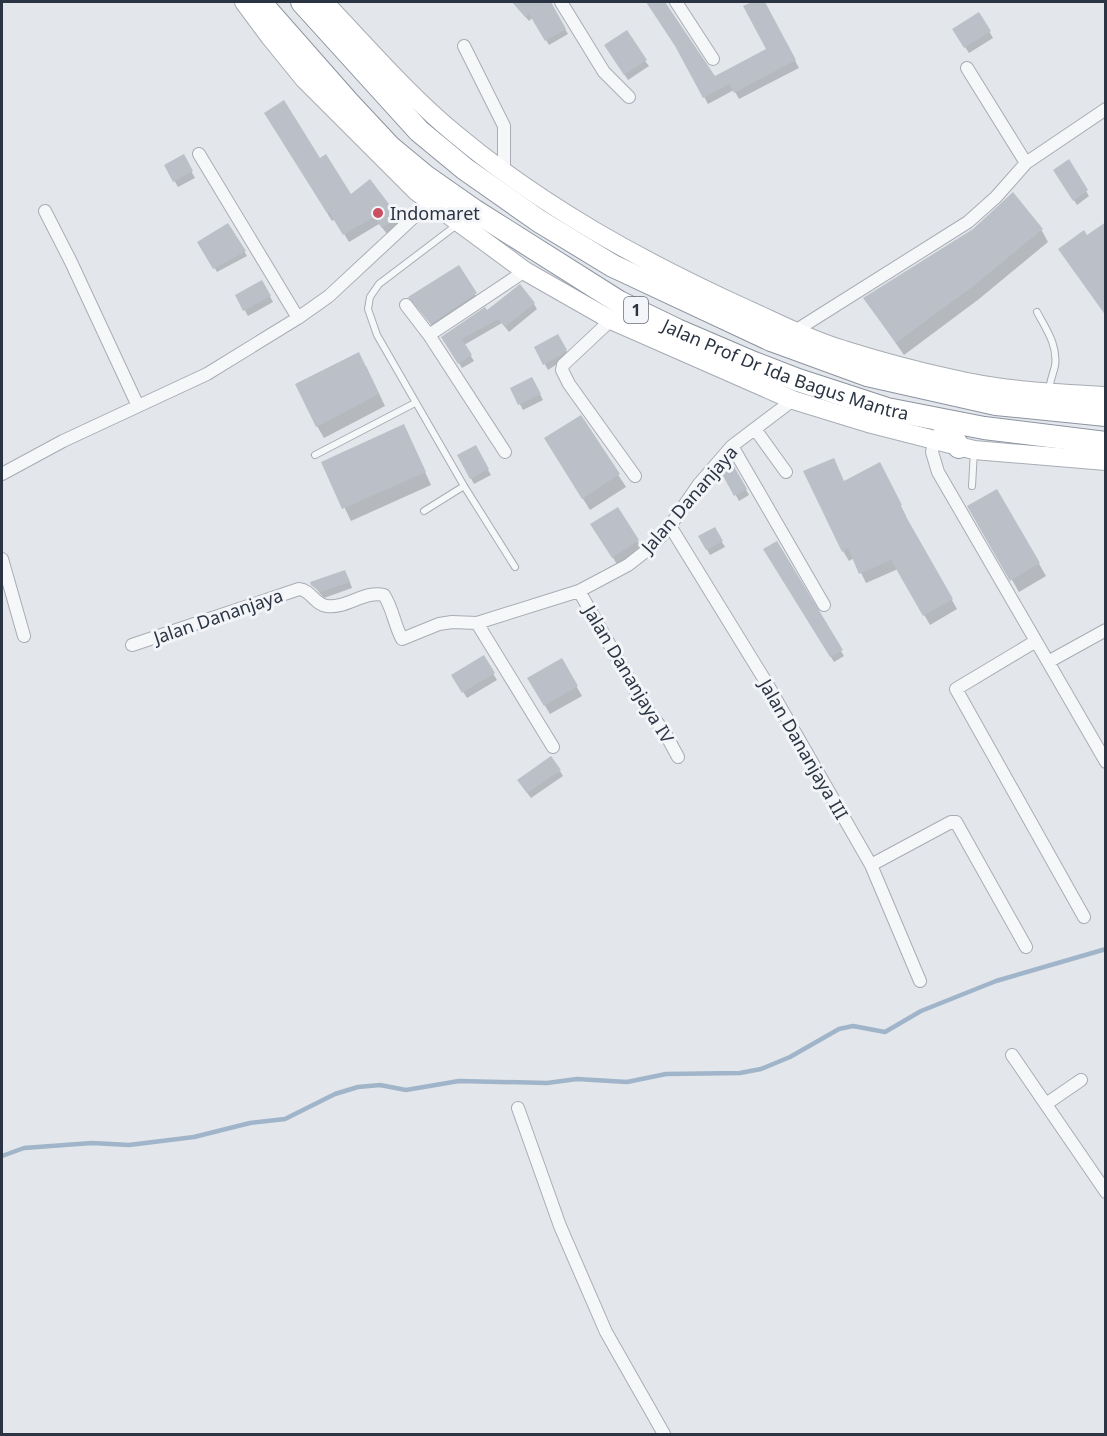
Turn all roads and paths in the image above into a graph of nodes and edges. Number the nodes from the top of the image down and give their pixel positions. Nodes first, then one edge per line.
1 (244, 2) edge
2 (260, 2) edge
3 (302, 2) edge
4 (324, 2) edge
5 (561, 2) edge
6 (676, 2) edge
7 (464, 46) dead end
8 (714, 59) dead end
9 (967, 68) dead end
10 (629, 97) dead end
11 (1106, 109) edge
12 (199, 154) dead end
13 (1026, 163) junction
14 (504, 173) junction
15 (430, 202) junction
16 (45, 211) dead end
17 (466, 217) junction
18 (574, 230) junction
19 (525, 271) junction
20 (406, 305) dead end
21 (1036, 312) dead end
22 (298, 318) junction
23 (611, 320) junction
24 (795, 331) junction
25 (429, 336) junction
26 (953, 387) junction
27 (1048, 393) junction
28 (1106, 396) edge
29 (793, 400) junction
30 (415, 403) junction
31 (138, 406) junction
32 (1106, 415) edge
33 (754, 429) junction
34 (937, 431) junction
35 (1106, 443) edge
36 (732, 446) junction
37 (966, 449) junction
38 (505, 452) dead end
39 (315, 455) dead end
40 (1106, 461) edge
41 (786, 472) dead end
42 (2, 474) edge
43 (635, 476) dead end
44 (464, 486) junction
45 (972, 486) dead end
46 (424, 511) dead end
47 (670, 526) junction
48 (2, 559) edge
49 (515, 567) dead end
50 (579, 591) junction
51 (824, 605) dead end
52 (477, 623) junction
53 (1106, 630) edge
54 (24, 636) dead end
55 (1036, 641) junction
56 (132, 645) dead end
57 (1048, 662) junction
58 (553, 747) dead end
59 (678, 757) dead end
60 (1106, 762) edge
61 (871, 865) junction
62 (1084, 917) dead end
63 (1026, 947) dead end
64 (920, 981) dead end
65 (1012, 1055) dead end
66 (1081, 1080) dead end
67 (1046, 1104) junction
68 (518, 1108) dead end
69 (1106, 1192) edge
70 (664, 1434) edge

1 - 15 street
2 - 17 highway, Jalan Prof Dr Ida Bagus Mantra / 1
3 - 18 highway, Jalan Prof Dr Ida Bagus Mantra / 1
4 - 14 street
5 - 10 street
6 - 8 street
7 - 14 street
9 - 13 street
11 - 13 street
12 - 22 street
13 - 24 street
14 - 18 street
15 - 17 street
15 - 22 street
16 - 31 street
17 - 19 street
17 - 30 lane
17 - 34 highway, Jalan Prof Dr Ida Bagus Mantra / 1
18 - 24 street
18 - 26 highway, Jalan Prof Dr Ida Bagus Mantra / 1
19 - 23 street
19 - 25 street
20 - 25 street
21 - 27 lane
22 - 31 street
23 - 29 street
23 - 43 street
24 - 26 street
25 - 38 street
26 - 27 street
26 - 32 highway, Jalan Prof Dr Ida Bagus Mantra / 1
27 - 28 street
29 - 33 street, Jalan Dananjaya
29 - 34 street
30 - 39 lane
30 - 44 lane
31 - 42 street
33 - 36 street, Jalan Dananjaya
33 - 41 street
34 - 35 highway, Jalan Prof Dr Ida Bagus Mantra / 1
34 - 37 highway
34 - 55 street
36 - 47 street, Jalan Dananjaya
36 - 51 street
37 - 40 street
37 - 45 lane
44 - 46 lane
44 - 49 lane
47 - 50 street, Jalan Dananjaya
47 - 61 street, Jalan Dananjaya III
48 - 54 street
50 - 52 street, Jalan Dananjaya
50 - 59 street, Jalan Dananjaya IV
52 - 56 street, Jalan Dananjaya
52 - 58 street
53 - 57 street
55 - 57 street
55 - 62 street
57 - 60 street
61 - 63 street
61 - 64 street, Jalan Dananjaya III
65 - 67 street
66 - 67 street
67 - 69 street
68 - 70 street

